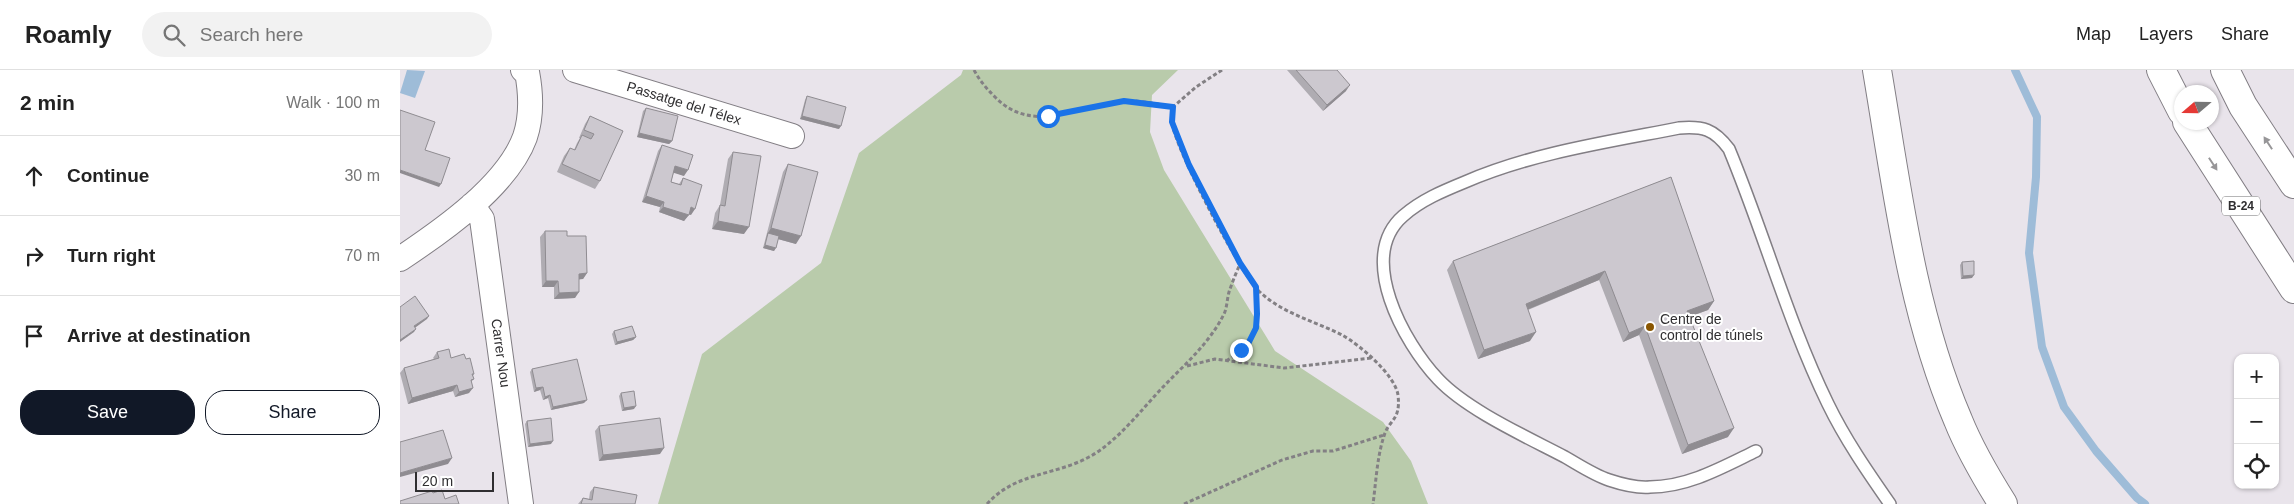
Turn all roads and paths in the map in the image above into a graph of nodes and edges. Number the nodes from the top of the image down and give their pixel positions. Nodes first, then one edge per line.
1 (575, 70) edge
2 (974, 70) edge
3 (1222, 70) edge
4 (1877, 70) edge
5 (2161, 70) edge
6 (2225, 70) edge
7 (528, 71) edge
8 (2174, 95) edge
9 (1173, 107) junction
10 (2192, 130) edge
11 (792, 136) dead end
12 (2294, 184) edge
13 (472, 205) junction
14 (400, 260) edge
15 (1240, 263) junction
16 (1256, 287) junction
17 (2294, 289) edge
18 (1371, 358) junction
19 (1225, 361) junction
20 (1186, 366) junction
21 (1384, 435) junction
22 (1756, 451) dead end
23 (521, 504) edge
24 (987, 504) edge
25 (1184, 504) edge
26 (1373, 504) edge
27 (1890, 504) edge
28 (2003, 504) edge

1 - 11 street, Passatge del Télex
2 - 9 path
3 - 9 path
4 - 28 main road
5 - 8 main road
12 -> 6 main road
7 - 13 street
9 - 15 path
10 -> 17 main road, B-24
13 - 14 street
13 - 23 street, Carrer Nou
15 - 16 path
15 - 20 path
16 - 18 path
16 - 19 path
18 - 19 path
18 - 21 path
19 - 20 path
20 - 24 path
21 - 25 path
21 - 26 path
22 - 27 lane

